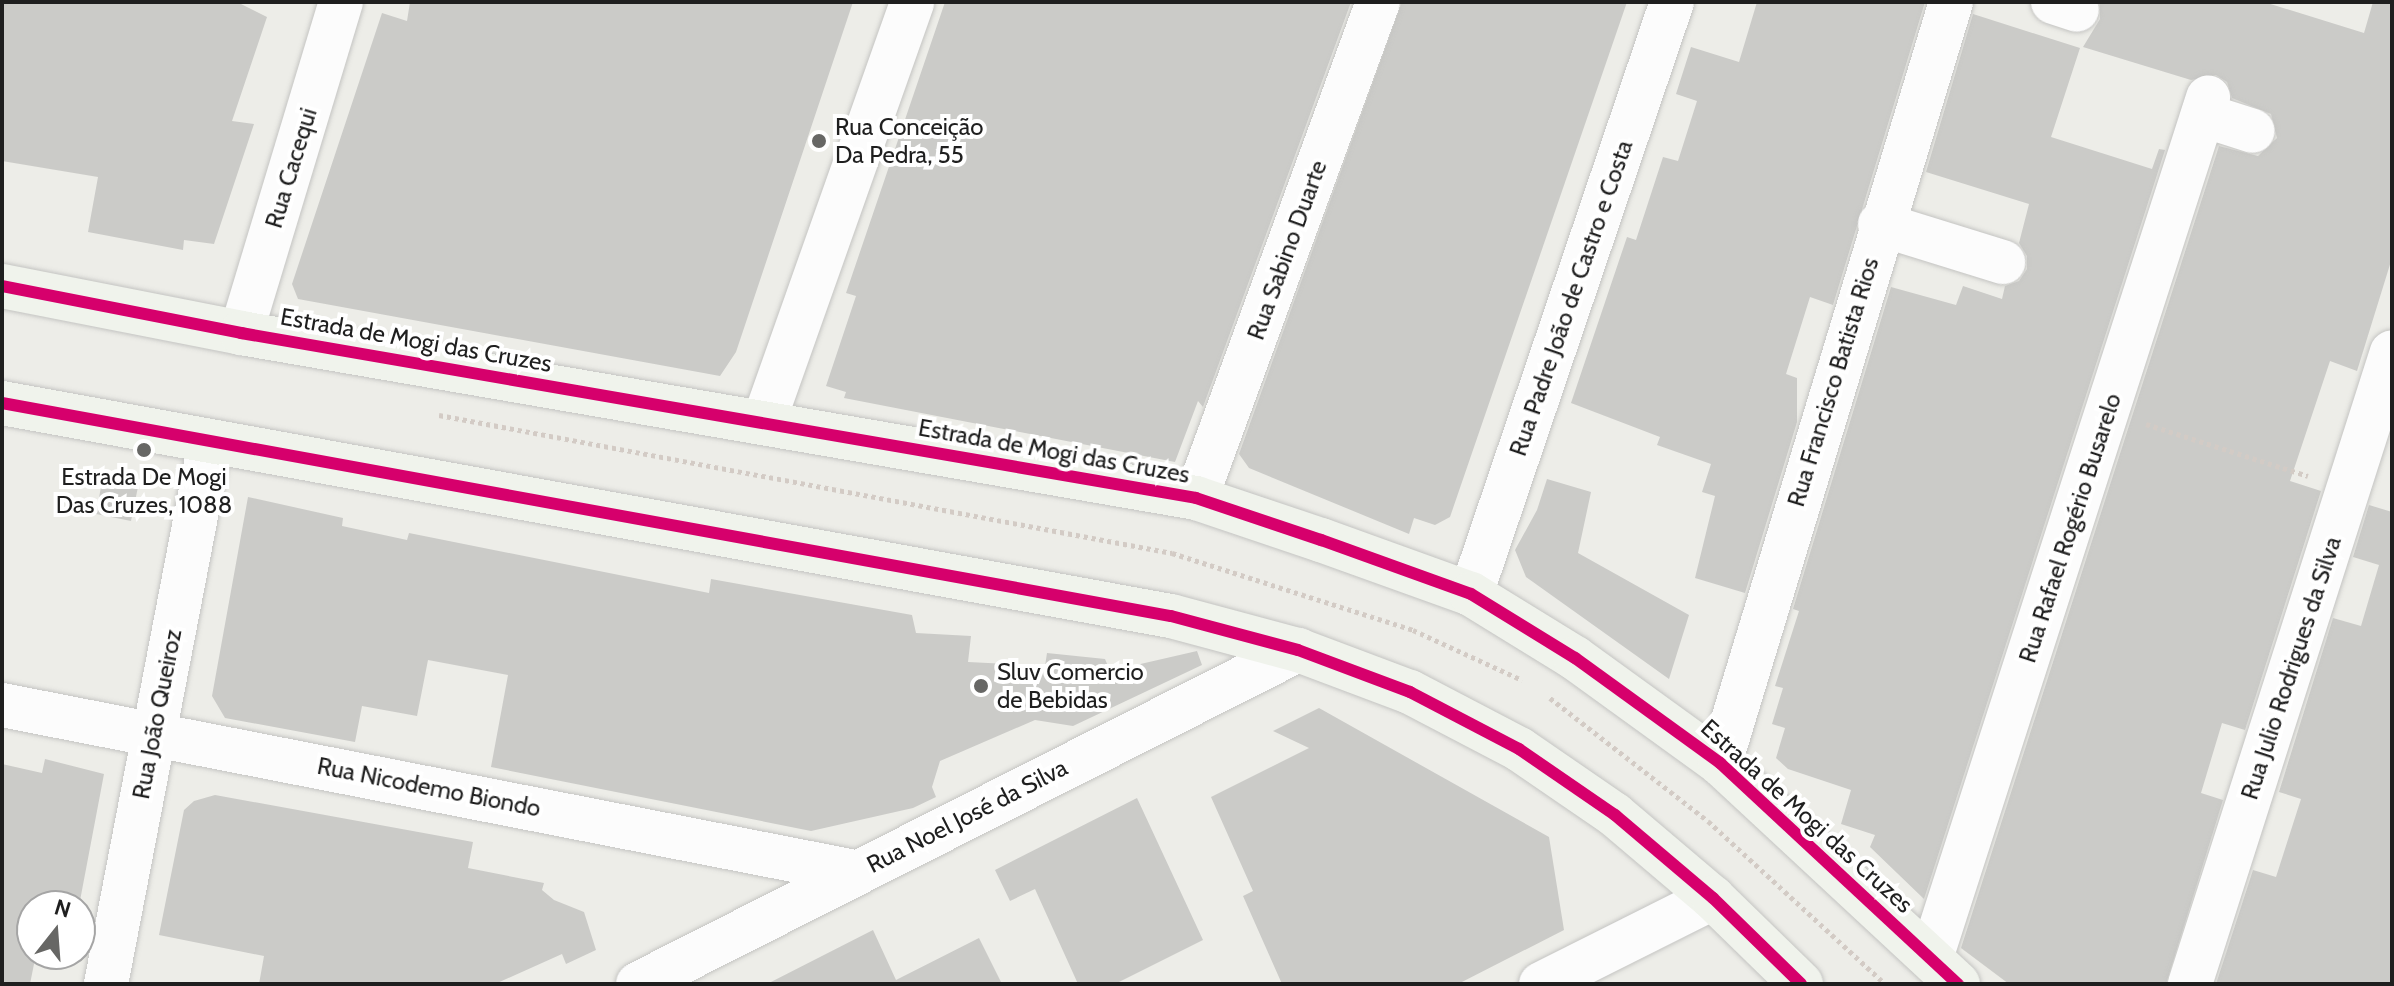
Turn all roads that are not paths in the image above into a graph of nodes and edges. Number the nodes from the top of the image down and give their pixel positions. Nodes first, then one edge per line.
1 (341, 2) edge
2 (912, 2) edge
3 (1378, 2) edge
4 (1672, 2) edge
5 (1951, 2) edge
6 (2253, 131) dead end
7 (1880, 224) junction
8 (2003, 262) dead end
9 (2, 286) edge
10 (241, 333) junction
11 (2392, 352) edge
12 (2, 403) edge
13 (764, 421) junction
14 (210, 443) junction
15 (1196, 498) junction
16 (1471, 594) junction
17 (1298, 650) junction
18 (2, 705) edge
19 (153, 731) junction
20 (1720, 763) junction
21 (855, 872) junction
22 (1713, 898) junction
23 (1945, 971) edge
24 (106, 984) edge
25 (638, 984) edge
26 (1541, 984) edge
27 (1801, 984) edge
28 (2190, 984) edge

1 - 10 street, Rua Cacequi
2 - 13 street
3 - 15 street, Rua Sabino Duarte
4 - 16 street, Rua Padre João de Castro e Costa
5 - 7 street, Rua Francisco Batista Rios
6 - 23 street, Rua Rafael Rogério Busarelo
7 - 8 street
7 - 20 street, Rua Francisco Batista Rios
9 - 10 main road, Estrada de Mogi das Cruzes
10 - 13 main road, Estrada de Mogi das Cruzes
11 - 28 street, Rua Julio Rodrigues da Silva
12 - 14 main road
13 - 15 main road, Estrada de Mogi das Cruzes
14 - 17 main road
14 - 19 street, Rua João Queiroz
15 - 16 main road, Estrada de Mogi das Cruzes
16 - 20 main road, Estrada de Mogi das Cruzes
17 - 21 street, Rua Noel José da Silva
17 - 22 main road
18 - 19 street, Rua Nicodemo Biondo
19 - 21 street, Rua Nicodemo Biondo
19 - 24 street, Rua João Queiroz
20 - 23 main road, Estrada de Mogi das Cruzes
21 - 25 street, Rua Noel José da Silva
22 - 26 street
22 - 27 main road

